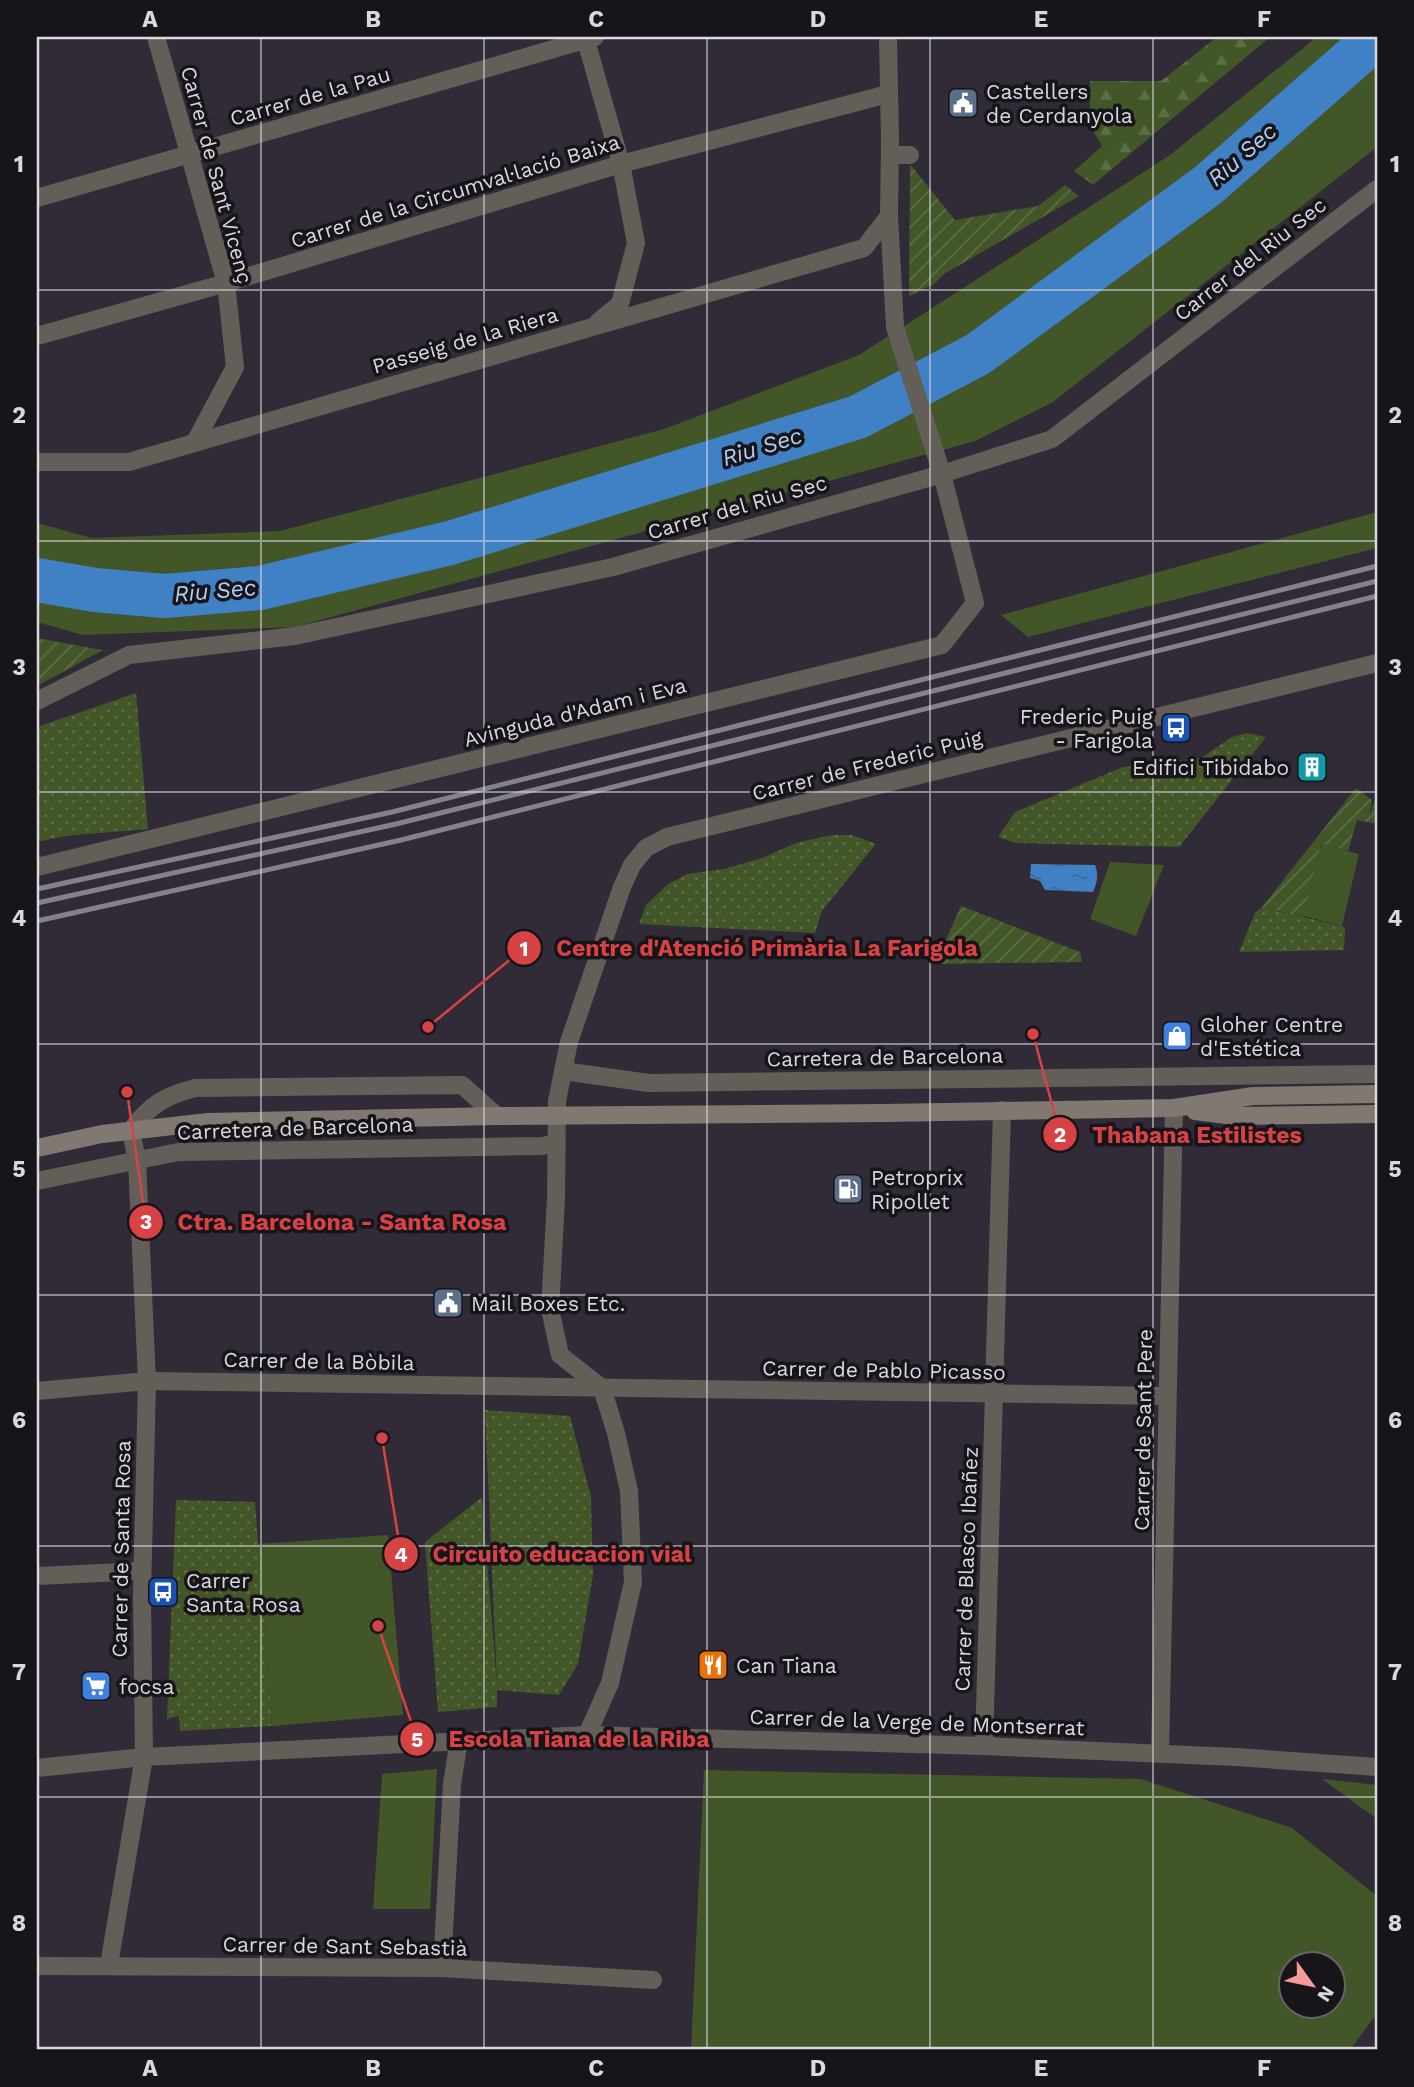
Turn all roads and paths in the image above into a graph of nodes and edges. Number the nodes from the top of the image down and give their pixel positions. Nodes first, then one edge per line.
1 (156, 37) edge
2 (888, 37) edge
3 (588, 38) edge
4 (888, 94) junction
5 (189, 154) junction
6 (890, 155) junction
7 (910, 155) dead end
8 (621, 164) junction
9 (1377, 189) edge
10 (37, 198) edge
11 (889, 216) junction
12 (226, 283) junction
13 (592, 327) junction
14 (37, 336) edge
15 (195, 442) junction
16 (37, 462) edge
17 (940, 470) junction
18 (1377, 663) edge
19 (37, 701) edge
20 (37, 867) edge
21 (563, 1071) junction
22 (1377, 1074) edge
23 (1377, 1094) edge
24 (1174, 1108) junction
25 (1002, 1110) junction
26 (1377, 1114) edge
27 (556, 1115) junction
28 (497, 1116) junction
29 (131, 1130) junction
30 (556, 1143) junction
31 (37, 1148) edge
32 (138, 1161) junction
33 (37, 1181) edge
34 (147, 1381) junction
35 (602, 1388) junction
36 (37, 1391) edge
37 (993, 1394) junction
38 (1166, 1396) junction
39 (142, 1571) junction
40 (37, 1576) edge
41 (587, 1735) junction
42 (459, 1740) junction
43 (984, 1746) junction
44 (1160, 1753) junction
45 (144, 1757) junction
46 (1377, 1767) edge
47 (37, 1768) edge
48 (109, 1965) junction
49 (37, 1966) edge
50 (442, 1968) junction
51 (653, 1980) dead end

1 - 5 street, Carrer de Sant Vicenç
2 - 4 street
3 - 5 street, Carrer de la Pau
3 - 8 street
4 - 6 street
4 - 8 street, Carrer de la Circumval·lació Baixa
5 - 10 street, Carrer de la Pau
5 - 12 street, Carrer de Sant Vicenç
6 - 7 street
6 - 11 street
8 - 12 street, Carrer de la Circumval·lació Baixa
8 - 13 street
9 - 17 street, Carrer del Riu Sec
11 - 13 street, Passeig de la Riera
11 - 17 street
12 - 14 street, Carrer de la Circumval·lació Baixa
12 - 15 street, Carrer de Sant Vicenç
13 - 15 street, Passeig de la Riera
15 - 16 street, Passeig de la Riera
17 - 19 street, Carrer del Riu Sec
17 - 20 street, Avinguda d'Adam i Eva
18 - 21 street, Carrer de Frederic Puig
21 - 22 street, Carretera de Barcelona
21 - 27 street, Carrer de Frederic Puig
23 - 24 main road, Carretera de Barcelona
24 - 25 main road, Carretera de Barcelona
24 - 26 main road, Carretera de Barcelona
24 - 38 street, Carrer de Sant Pere
25 - 27 main road, Carretera de Barcelona
25 - 37 street, Carrer de Blasco Ibañez
27 - 28 main road, Carretera de Barcelona
27 - 30 street, Carrer de Frederic Puig
28 - 29 main road, Carretera de Barcelona
28 - 29 street, Carretera de Barcelona
29 - 31 main road, Carretera de Barcelona
29 - 32 street, Carrer de Santa Rosa
30 - 32 street, Carretera de Barcelona
30 - 35 street, Carrer de Frederic Puig
32 - 33 street, Carretera de Barcelona
32 - 34 street, Carrer de Santa Rosa
34 - 35 street, Carrer de la Bòbila
34 - 36 street, Carrer de la Bòbila
34 - 39 street, Carrer de Santa Rosa
35 - 37 street, Carrer de Pablo Picasso
35 - 41 street
37 - 38 street, Carrer de Pablo Picasso
37 - 43 street, Carrer de Blasco Ibañez
38 - 44 street, Carrer de Sant Pere
39 - 40 street
39 - 45 street, Carrer de Santa Rosa
41 - 42 street, Carrer de la Verge de Montserrat
41 - 43 street, Carrer de la Verge de Montserrat
42 - 45 street, Carrer de la Verge de Montserrat
42 - 50 street
43 - 44 street, Carrer de la Verge de Montserrat
44 - 46 street, Carrer de la Verge de Montserrat
45 - 47 street, Carrer de la Verge de Montserrat
45 - 48 street, Carrer de Santa Rosa
48 - 49 street, Carrer de Sant Sebastià
48 - 50 street, Carrer de Sant Sebastià
50 - 51 street, Carrer de Sant Sebastià

